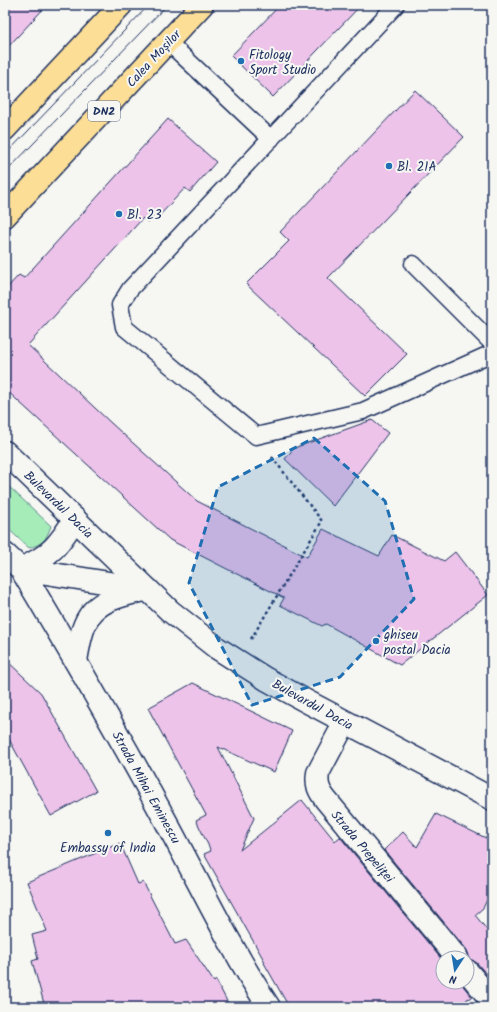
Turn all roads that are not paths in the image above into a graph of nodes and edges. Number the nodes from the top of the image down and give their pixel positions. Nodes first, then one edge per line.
1 (121, 5) edge
2 (202, 5) edge
3 (396, 5) edge
4 (168, 42) junction
5 (5, 129) edge
6 (271, 139) junction
7 (5, 216) edge
8 (412, 264) dead end
9 (492, 343) edge
10 (492, 353) edge
11 (5, 452) edge
12 (75, 519) junction
13 (5, 554) edge
14 (21, 569) junction
15 (147, 589) junction
16 (76, 661) junction
17 (345, 722) junction
18 (492, 799) edge
19 (449, 950) edge
20 (475, 981) edge
21 (492, 1001) edge
22 (268, 1007) edge

1 - 5 main road
2 - 4 main road, Calea Moșilor / DN2
3 - 6 lane
4 - 6 lane
4 - 7 main road, Calea Moșilor / DN2
6 - 10 lane
8 - 9 lane
11 - 12 main road, Bulevardul Dacia
12 - 14 main road
12 - 15 main road, Bulevardul Dacia
13 - 14 main road
14 - 15 main road
14 - 16 main road, Strada Mihai Eminescu
15 - 16 main road
15 - 17 main road, Bulevardul Dacia
16 - 22 main road, Strada Mihai Eminescu
17 - 18 main road, Bulevardul Dacia
17 - 19 main road, Strada Prepeliței
20 - 21 main road

